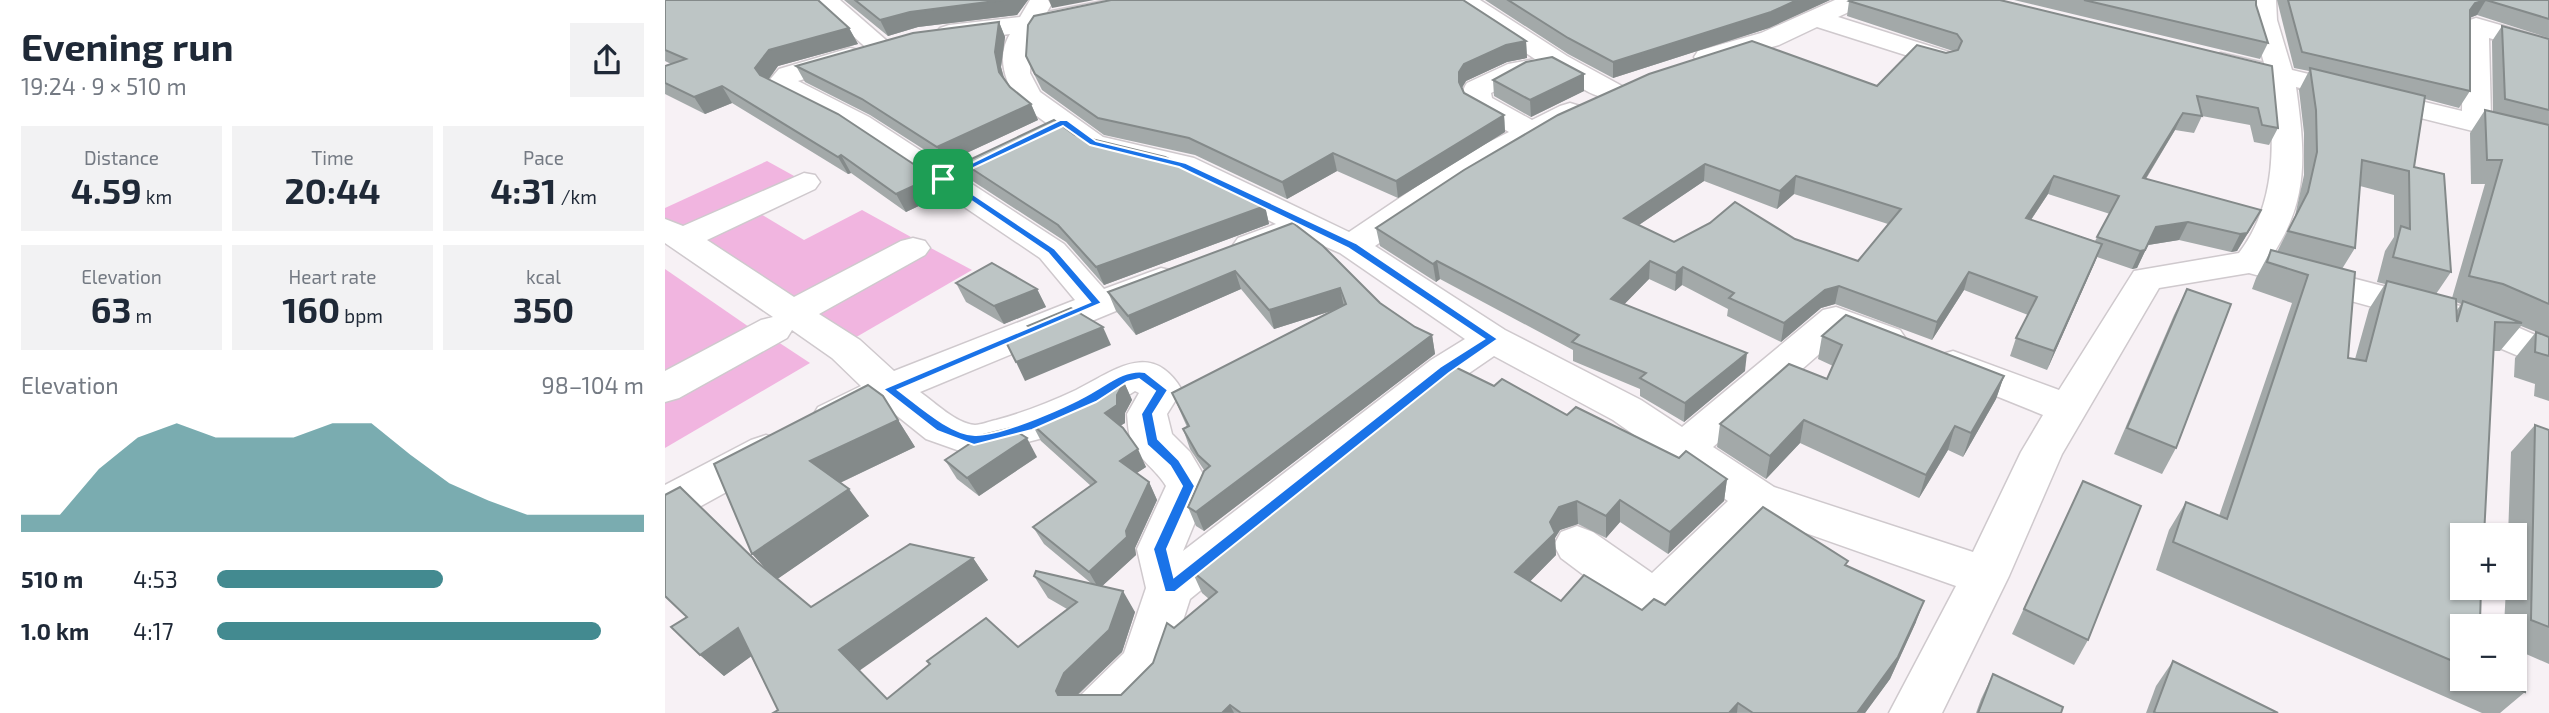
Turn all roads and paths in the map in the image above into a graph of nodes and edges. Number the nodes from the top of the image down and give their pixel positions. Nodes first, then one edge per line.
1 (825, 0) edge
2 (1145, 0) edge
3 (1463, 0) edge
4 (1855, 0) edge
5 (2264, 0) edge
6 (1012, 14) edge
7 (1816, 18) junction
8 (902, 42) junction
9 (2549, 47) edge
10 (2198, 56) edge
11 (1944, 59) edge
12 (1557, 62) junction
13 (1680, 66) edge
14 (2279, 75) junction
15 (1646, 79) edge
16 (1612, 92) junction
17 (2476, 124) junction
18 (1530, 131) junction
19 (2548, 141) edge
20 (804, 182) dead end
21 (1304, 225) junction
22 (673, 234) edge
23 (1352, 246) junction
24 (913, 248) dead end
25 (1226, 254) edge
26 (2250, 262) junction
27 (1187, 269) edge
28 (1097, 303) junction
29 (783, 321) junction
30 (1492, 339) junction
31 (2549, 356) edge
32 (665, 388) edge
33 (889, 389) junction
34 (2068, 409) junction
35 (1685, 449) junction
36 (1758, 499) junction
37 (665, 505) edge
38 (1577, 545) dead end
39 (1985, 576) junction
40 (1170, 588) junction
41 (1099, 713) edge
42 (1915, 713) edge

1 - 8 street
2 - 6 street
3 - 12 street
4 - 7 street
5 - 14 street
6 - 8 street
6 - 21 street
7 - 11 street
7 - 13 street
8 - 28 street
9 - 17 street
10 - 14 street
12 - 16 street
12 - 18 street
14 - 17 street
14 - 26 street
15 - 16 street
16 - 18 street
17 - 19 street
18 - 23 street
20 - 22 street
21 - 23 street
21 - 25 street
22 - 29 street
23 - 30 street
24 - 29 street
26 - 31 street
26 - 34 street
27 - 28 street
28 - 33 street
29 - 32 street
29 - 33 street
30 - 35 street
30 - 40 street
33 - 37 street
33 - 40 street
34 - 35 street
34 - 39 street
35 - 36 street
36 - 38 street
36 - 39 street
39 - 42 street
40 - 41 street

